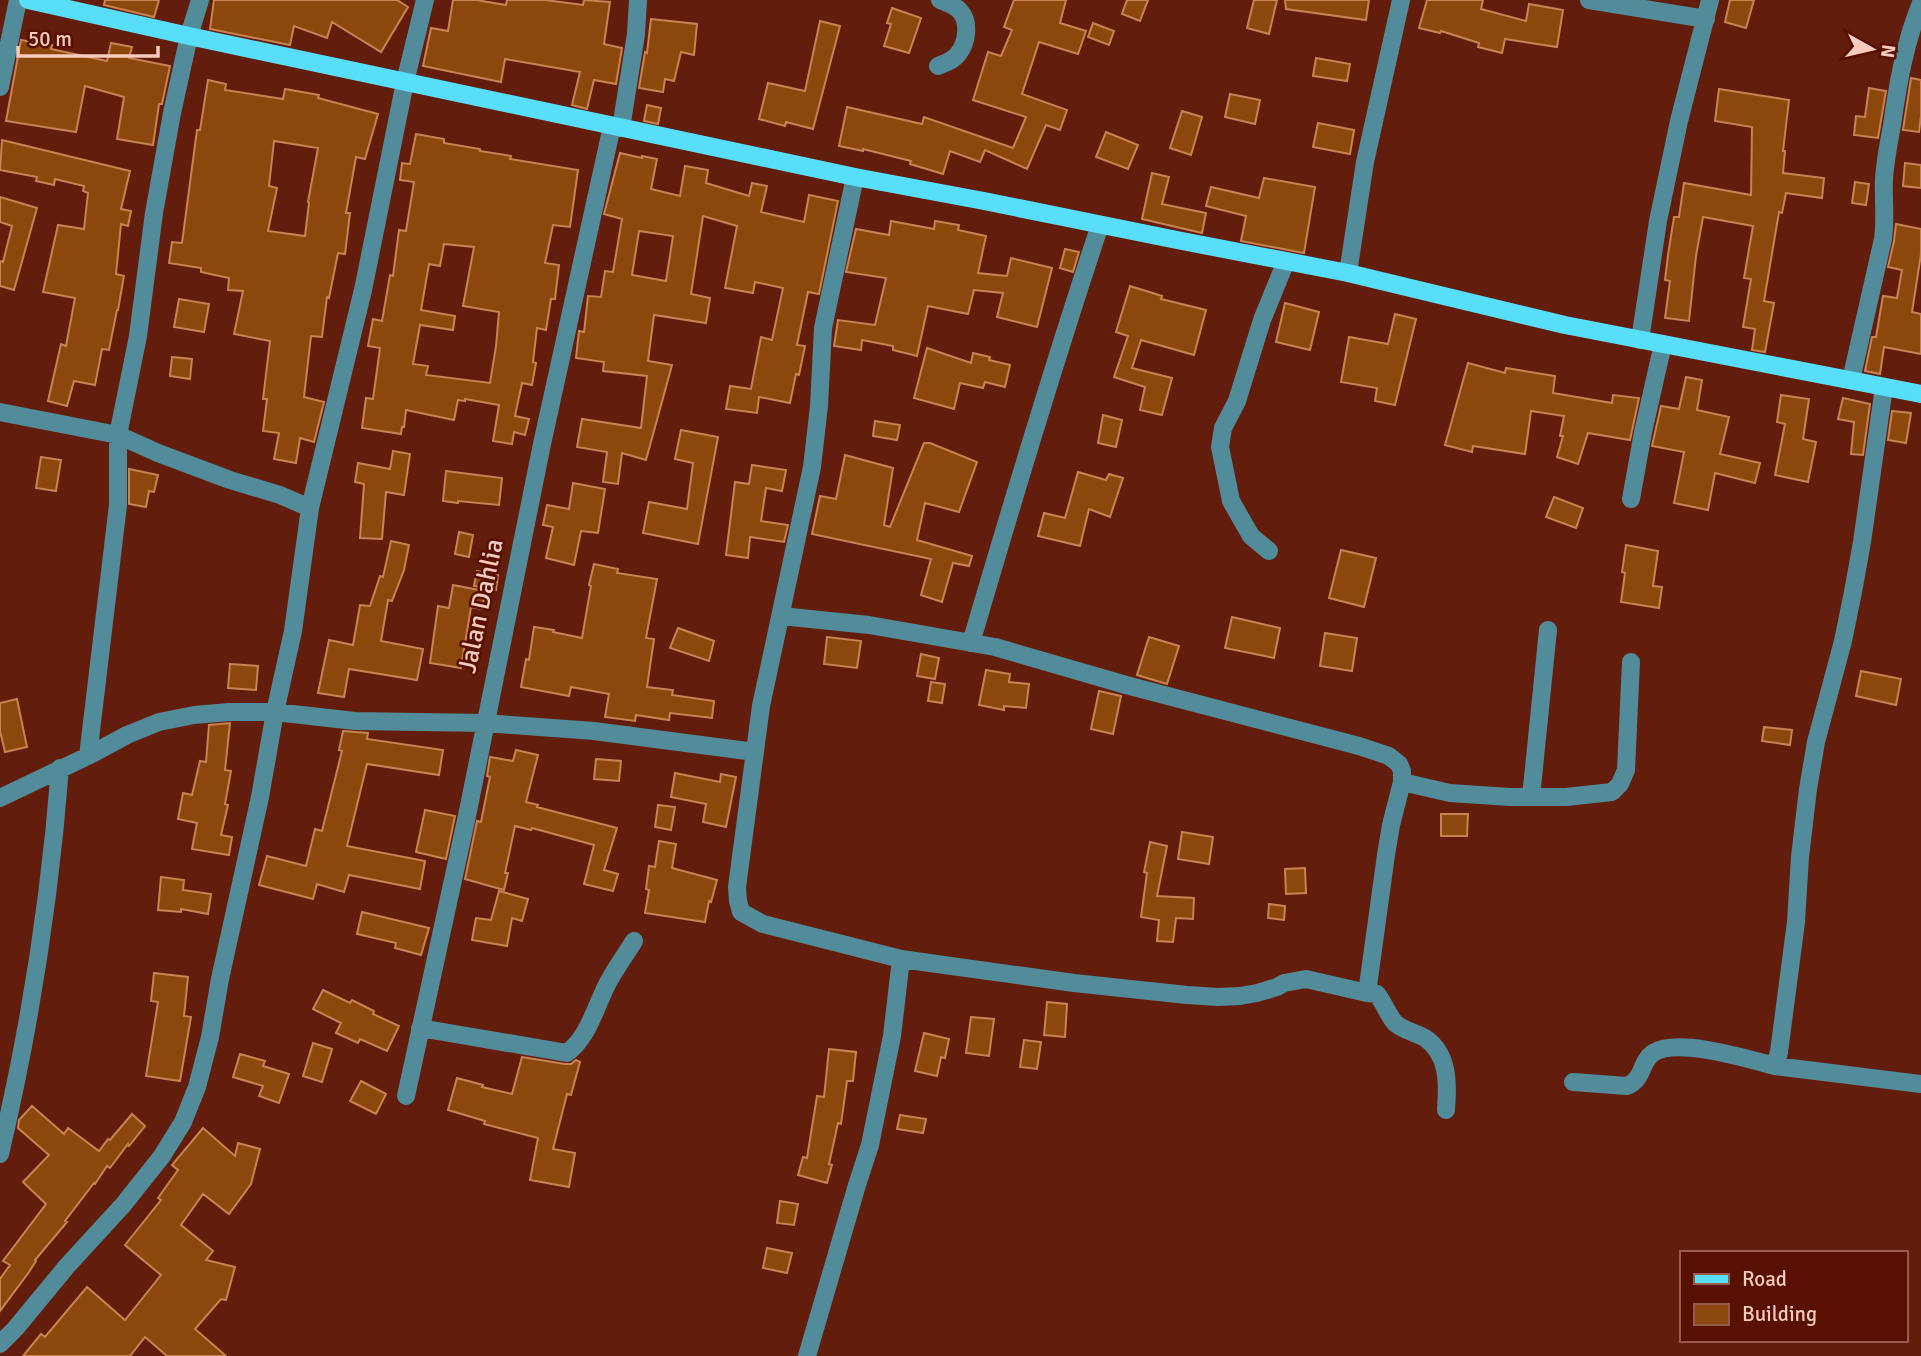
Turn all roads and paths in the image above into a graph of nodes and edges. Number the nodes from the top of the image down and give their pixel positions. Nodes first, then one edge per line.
1 (18, 0) edge
2 (28, 0) edge
3 (200, 0) edge
4 (425, 0) edge
5 (638, 0) edge
6 (940, 0) edge
7 (1401, 0) edge
8 (1589, 0) edge
9 (1710, 0) edge
10 (1921, 3) edge
11 (1706, 19) junction
12 (189, 36) junction
13 (938, 66) dead end
14 (405, 82) junction
15 (0, 87) edge
16 (617, 127) junction
17 (855, 177) junction
18 (1101, 225) junction
19 (1286, 261) junction
20 (1348, 273) junction
21 (1640, 340) junction
22 (1663, 344) junction
23 (1851, 380) junction
24 (1884, 387) junction
25 (1921, 394) edge
26 (0, 412) edge
27 (118, 435) junction
28 (1631, 499) dead end
29 (310, 508) junction
30 (1269, 551) dead end
31 (781, 616) junction
32 (1548, 630) dead end
33 (971, 643) junction
34 (1631, 662) dead end
35 (275, 712) junction
36 (484, 723) junction
37 (755, 752) junction
38 (88, 756) junction
39 (60, 768) junction
40 (1402, 782) junction
41 (1531, 797) junction
42 (0, 798) edge
43 (634, 941) dead end
44 (901, 959) junction
45 (1367, 993) junction
46 (420, 1028) junction
47 (1775, 1066) junction
48 (1573, 1082) dead end
49 (1921, 1084) edge
50 (406, 1096) dead end
51 (1446, 1110) dead end
52 (0, 1154) edge
53 (0, 1344) edge
54 (807, 1356) edge

1 - 15 street
2 - 12 main road
3 - 12 street
4 - 14 street
5 - 16 street, Jalan Dahlia
6 - 13 street
7 - 20 street
8 - 11 street
9 - 11 street
10 - 23 street
11 - 21 street
12 - 14 main road
12 - 27 street
14 - 16 main road
14 - 29 street
16 - 17 main road
16 - 36 street, Jalan Dahlia
17 - 18 main road
17 - 31 street
18 - 19 main road
18 - 33 street
19 - 20 main road
19 - 30 street
20 - 21 main road
21 - 22 main road
22 - 23 main road
22 - 28 street
23 - 24 main road
24 - 25 main road
24 - 47 street
26 - 27 street
27 - 29 street
27 - 38 street
29 - 35 street
31 - 33 street
31 - 37 street
32 - 41 street
33 - 40 street
34 - 41 street
35 - 36 street
35 - 38 street
35 - 53 street
36 - 37 street
36 - 46 street, Jalan Dahlia
37 - 44 street
38 - 39 street
39 - 42 street
39 - 52 street
40 - 41 street
40 - 45 street
43 - 46 street
44 - 45 street
44 - 54 street
45 - 51 street
46 - 50 street, Jalan Dahlia
47 - 48 street
47 - 49 street

